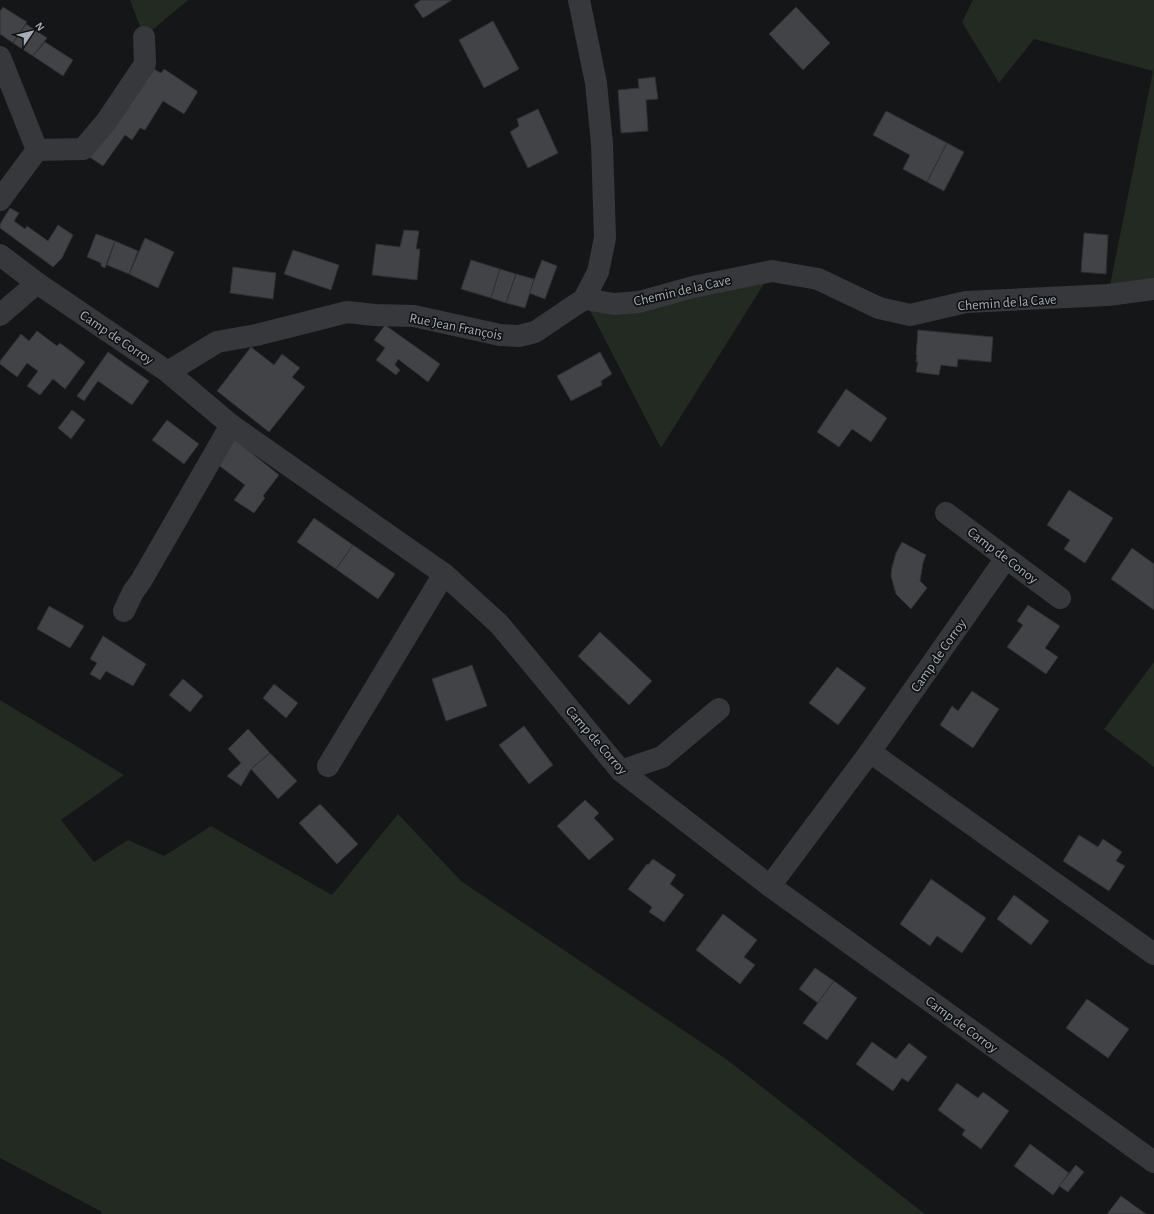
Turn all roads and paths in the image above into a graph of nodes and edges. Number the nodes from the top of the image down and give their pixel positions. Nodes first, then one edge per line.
1 (578, 0) edge
2 (144, 37) dead end
3 (0, 57) edge
4 (37, 150) junction
5 (0, 200) edge
6 (0, 254) edge
7 (37, 283) junction
8 (1154, 288) edge
9 (584, 299) junction
10 (0, 315) edge
11 (168, 372) junction
12 (232, 425) junction
13 (946, 513) dead end
14 (1006, 558) junction
15 (444, 574) junction
16 (1060, 598) dead end
17 (124, 611) dead end
18 (719, 709) dead end
19 (870, 752) junction
20 (328, 766) dead end
21 (621, 772) junction
22 (770, 886) junction
23 (1154, 954) edge
24 (1154, 1162) edge

1 - 9 street, Rue Jean François
2 - 4 street
3 - 4 street
4 - 5 street
6 - 7 street, Camp de Corroy
7 - 10 street
7 - 11 street, Camp de Corroy
8 - 9 street, Chemin de la Cave
9 - 11 street, Rue Jean François
11 - 12 street, Camp de Corroy
12 - 15 street, Camp de Corroy
12 - 17 street
13 - 14 street, Camp de Conoy
14 - 16 street, Camp de Conoy
14 - 19 street, Camp de Corroy
15 - 20 street
15 - 21 street, Camp de Corroy
18 - 21 street
19 - 22 street, Camp de Corroy
19 - 23 street
21 - 22 street, Camp de Corroy
22 - 24 street, Camp de Corroy

